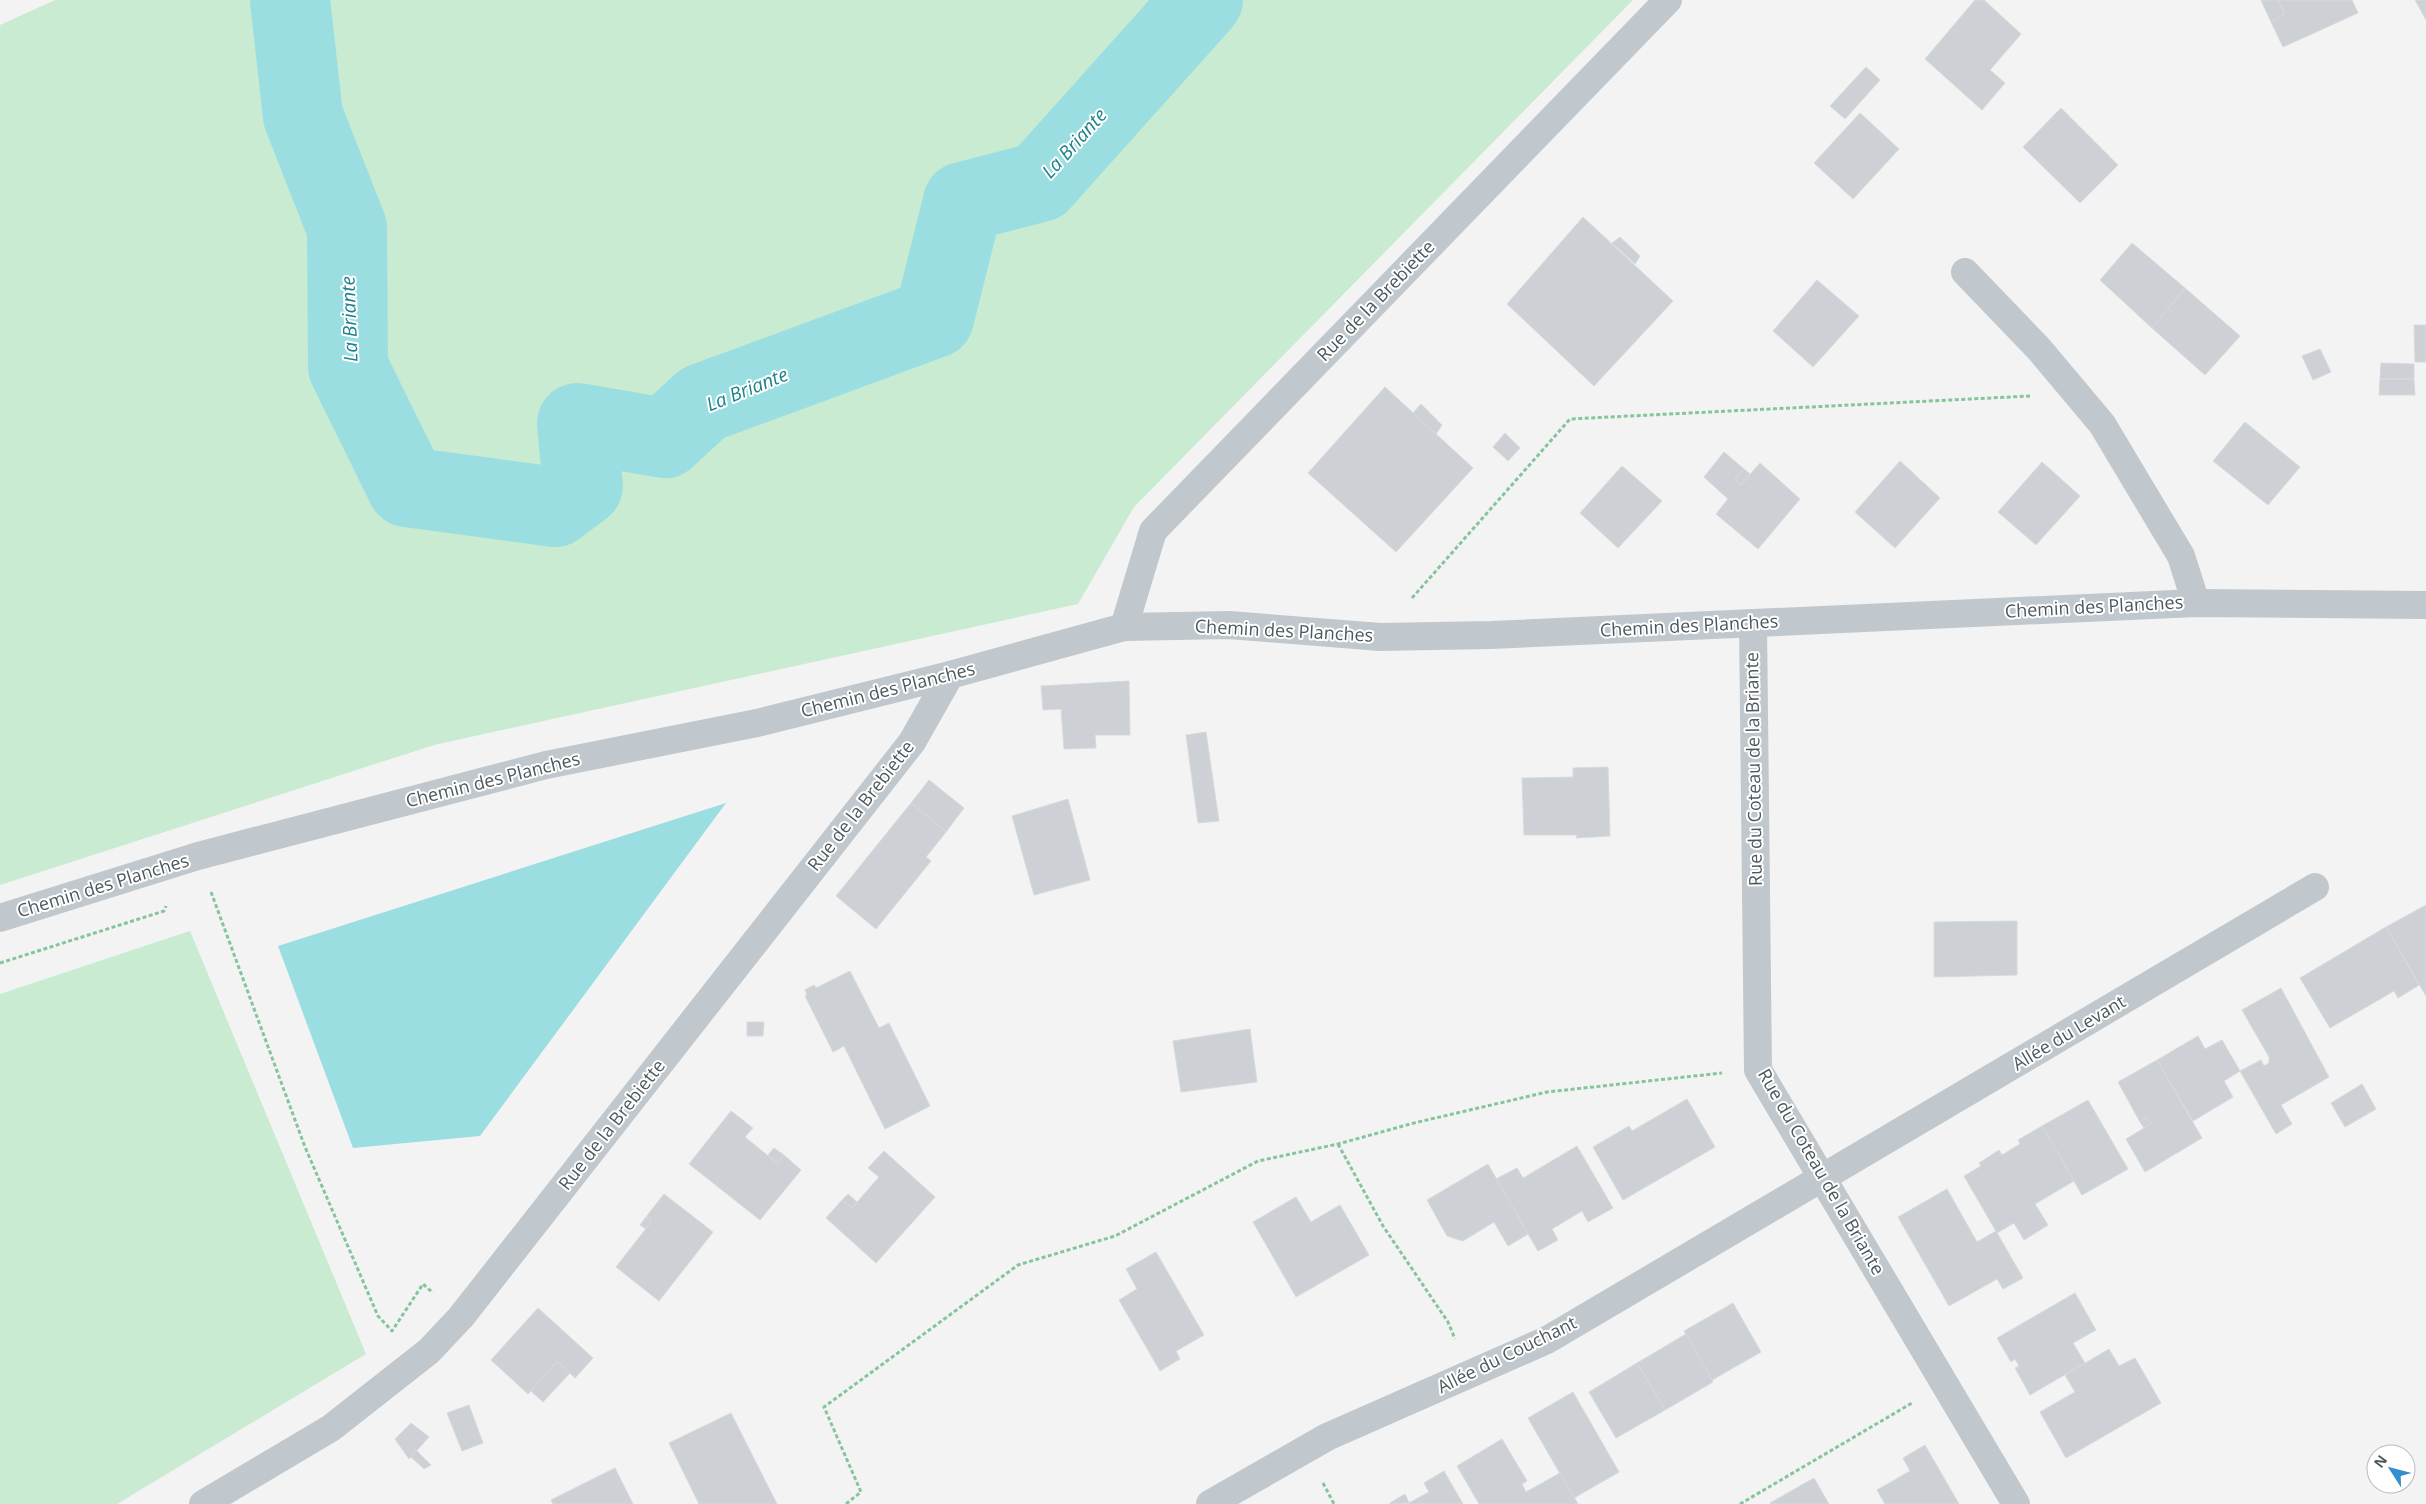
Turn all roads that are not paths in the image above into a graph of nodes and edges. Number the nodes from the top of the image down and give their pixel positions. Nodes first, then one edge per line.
1 (1668, 0) edge
2 (1965, 272) dead end
3 (2196, 603) junction
4 (2426, 605) edge
5 (1753, 623) junction
6 (1124, 626) junction
7 (950, 674) junction
8 (2315, 887) dead end
9 (0, 918) edge
10 (1823, 1179) junction
11 (203, 1504) edge
12 (1210, 1504) edge
13 (2016, 1504) edge

1 - 6 street, Rue de la Brebiette
2 - 3 street
3 - 4 street, Chemin des Planches
3 - 5 street, Chemin des Planches
5 - 6 street, Chemin des Planches
5 - 10 street, Rue du Coteau de la Briante
6 - 7 street, Chemin des Planches
7 - 9 street, Chemin des Planches
7 - 11 street, Rue de la Brebiette
8 - 10 street, Allée du Levant
10 - 12 street, Allée du Couchant
10 - 13 street, Rue du Coteau de la Briante

